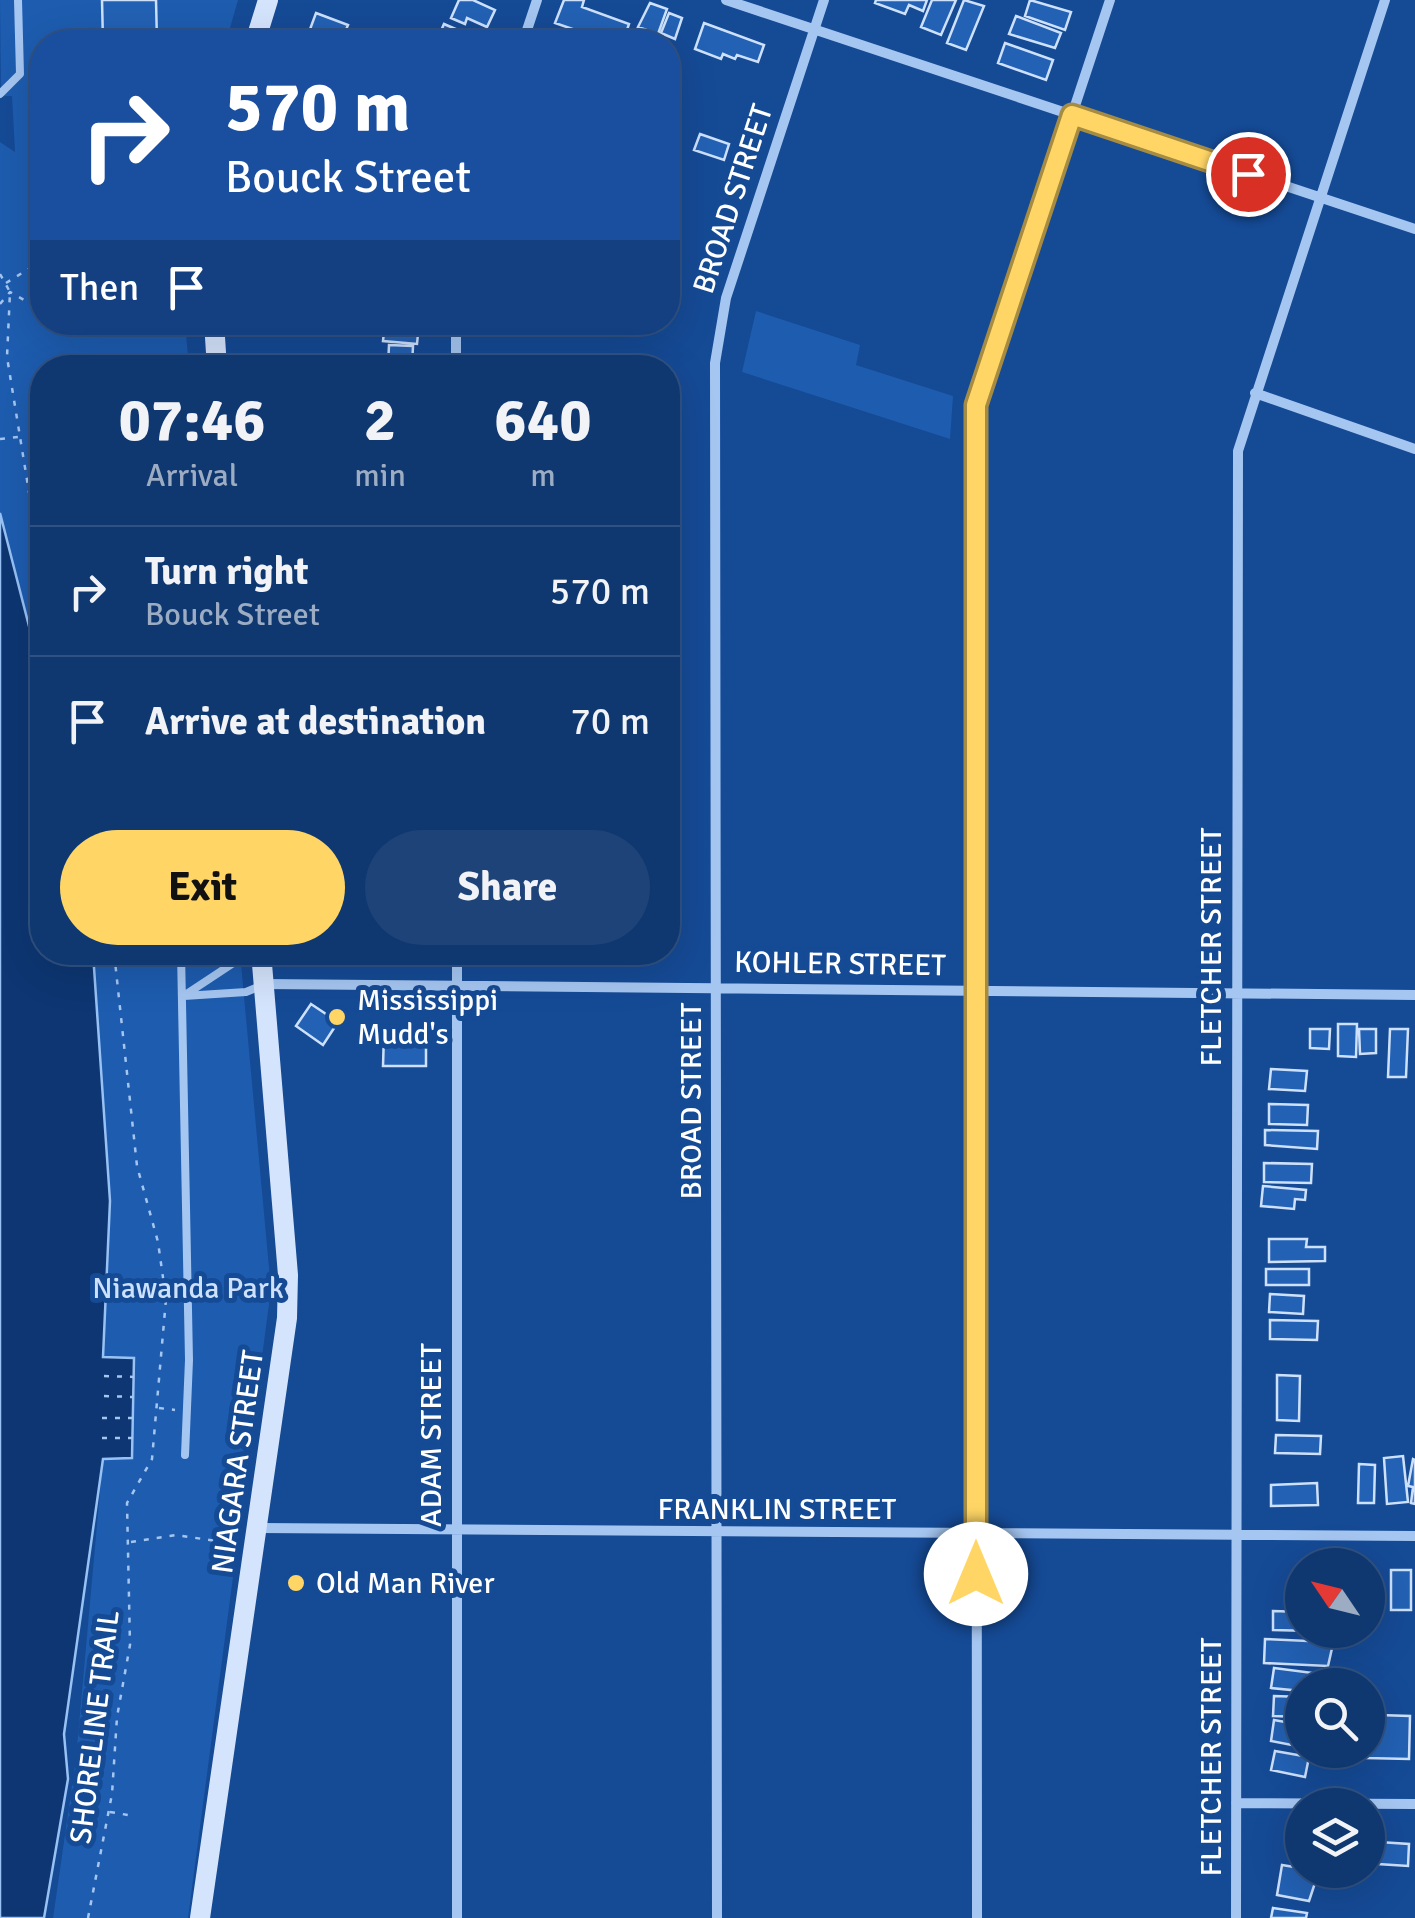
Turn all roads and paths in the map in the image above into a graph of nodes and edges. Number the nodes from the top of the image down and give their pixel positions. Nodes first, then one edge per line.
1 (18, 0) edge
2 (268, 0) edge
3 (537, 0) edge
4 (726, 0) edge
5 (824, 0) edge
6 (1110, 0) edge
7 (1385, 0) edge
8 (814, 29) junction
9 (259, 30) edge
10 (527, 30) edge
11 (0, 94) edge
12 (1072, 115) junction
13 (1319, 198) junction
14 (1415, 230) edge
15 (30, 268) dead end
16 (0, 274) edge
17 (6, 283) junction
18 (10, 292) junction
19 (30, 303) edge
20 (0, 304) edge
21 (0, 318) edge
22 (9, 320) junction
23 (10, 376) junction
24 (0, 378) edge
25 (1255, 393) junction
26 (20, 436) junction
27 (0, 439) edge
28 (1415, 449) edge
29 (30, 498) edge
30 (115, 965) edge
31 (183, 965) edge
32 (230, 965) edge
33 (263, 965) edge
34 (457, 965) edge
35 (265, 984) junction
36 (457, 986) junction
37 (716, 988) junction
38 (976, 990) junction
39 (1236, 993) junction
40 (1415, 995) edge
41 (184, 996) junction
42 (104, 1376) dead end
43 (134, 1376) dead end
44 (104, 1396) dead end
45 (134, 1397) dead end
46 (156, 1408) junction
47 (187, 1409) junction
48 (102, 1418) dead end
49 (133, 1418) dead end
50 (102, 1438) dead end
51 (132, 1438) dead end
52 (186, 1456) dead end
53 (259, 1528) junction
54 (456, 1532) junction
55 (717, 1534) junction
56 (1235, 1535) junction
57 (976, 1536) junction
58 (1415, 1536) edge
59 (130, 1542) junction
60 (238, 1544) dead end
61 (1236, 1803) junction
62 (1415, 1804) edge
63 (109, 1812) junction
64 (128, 1815) dead end
65 (88, 1918) edge
66 (200, 1918) edge
67 (457, 1918) edge
68 (717, 1918) edge
69 (977, 1918) edge
70 (1236, 1918) edge

1 - 11 lane
2 - 9 main road
3 - 10 street
4 - 8 street
5 - 8 street, BROAD STREET
6 - 12 street
7 - 13 street, FLETCHER STREET
8 - 12 street
8 - 37 street, BROAD STREET
12 - 13 street
12 - 38 street
13 - 14 street
13 - 25 street, FLETCHER STREET
15 - 17 path
16 - 17 path
17 - 18 path
18 - 19 path
18 - 20 path
18 - 22 path
21 - 22 path
22 - 23 path
23 - 24 path
23 - 26 path
25 - 28 street
25 - 39 street, FLETCHER STREET
26 - 27 path
26 - 29 path
30 - 46 path, SHORELINE TRAIL
31 - 41 lane
32 - 41 lane
33 - 35 main road, NIAGARA STREET
34 - 36 street, ADAM STREET
35 - 36 street, KOHLER STREET
35 - 41 lane
35 - 53 main road, NIAGARA STREET
36 - 37 street, KOHLER STREET
36 - 54 street, ADAM STREET
37 - 38 street, KOHLER STREET
37 - 55 street, BROAD STREET
38 - 39 street, KOHLER STREET
38 - 57 street
39 - 40 street, KOHLER STREET
39 - 56 street, FLETCHER STREET
41 - 47 lane
42 - 43 path
44 - 45 path
46 - 47 path
46 - 59 path, SHORELINE TRAIL
47 - 52 lane
48 - 49 path
50 - 51 path
53 - 54 street, FRANKLIN STREET
53 - 66 main road, NIAGARA STREET
54 - 55 street, FRANKLIN STREET
54 - 67 street, ADAM STREET
55 - 57 street, FRANKLIN STREET
55 - 68 street, BROAD STREET
56 - 57 street, FRANKLIN STREET
56 - 58 street, FRANKLIN STREET
56 - 61 street, FLETCHER STREET
57 - 69 street
59 - 60 path
59 - 63 path, SHORELINE TRAIL
61 - 62 street
61 - 70 street, FLETCHER STREET
63 - 64 path
63 - 65 path, SHORELINE TRAIL

